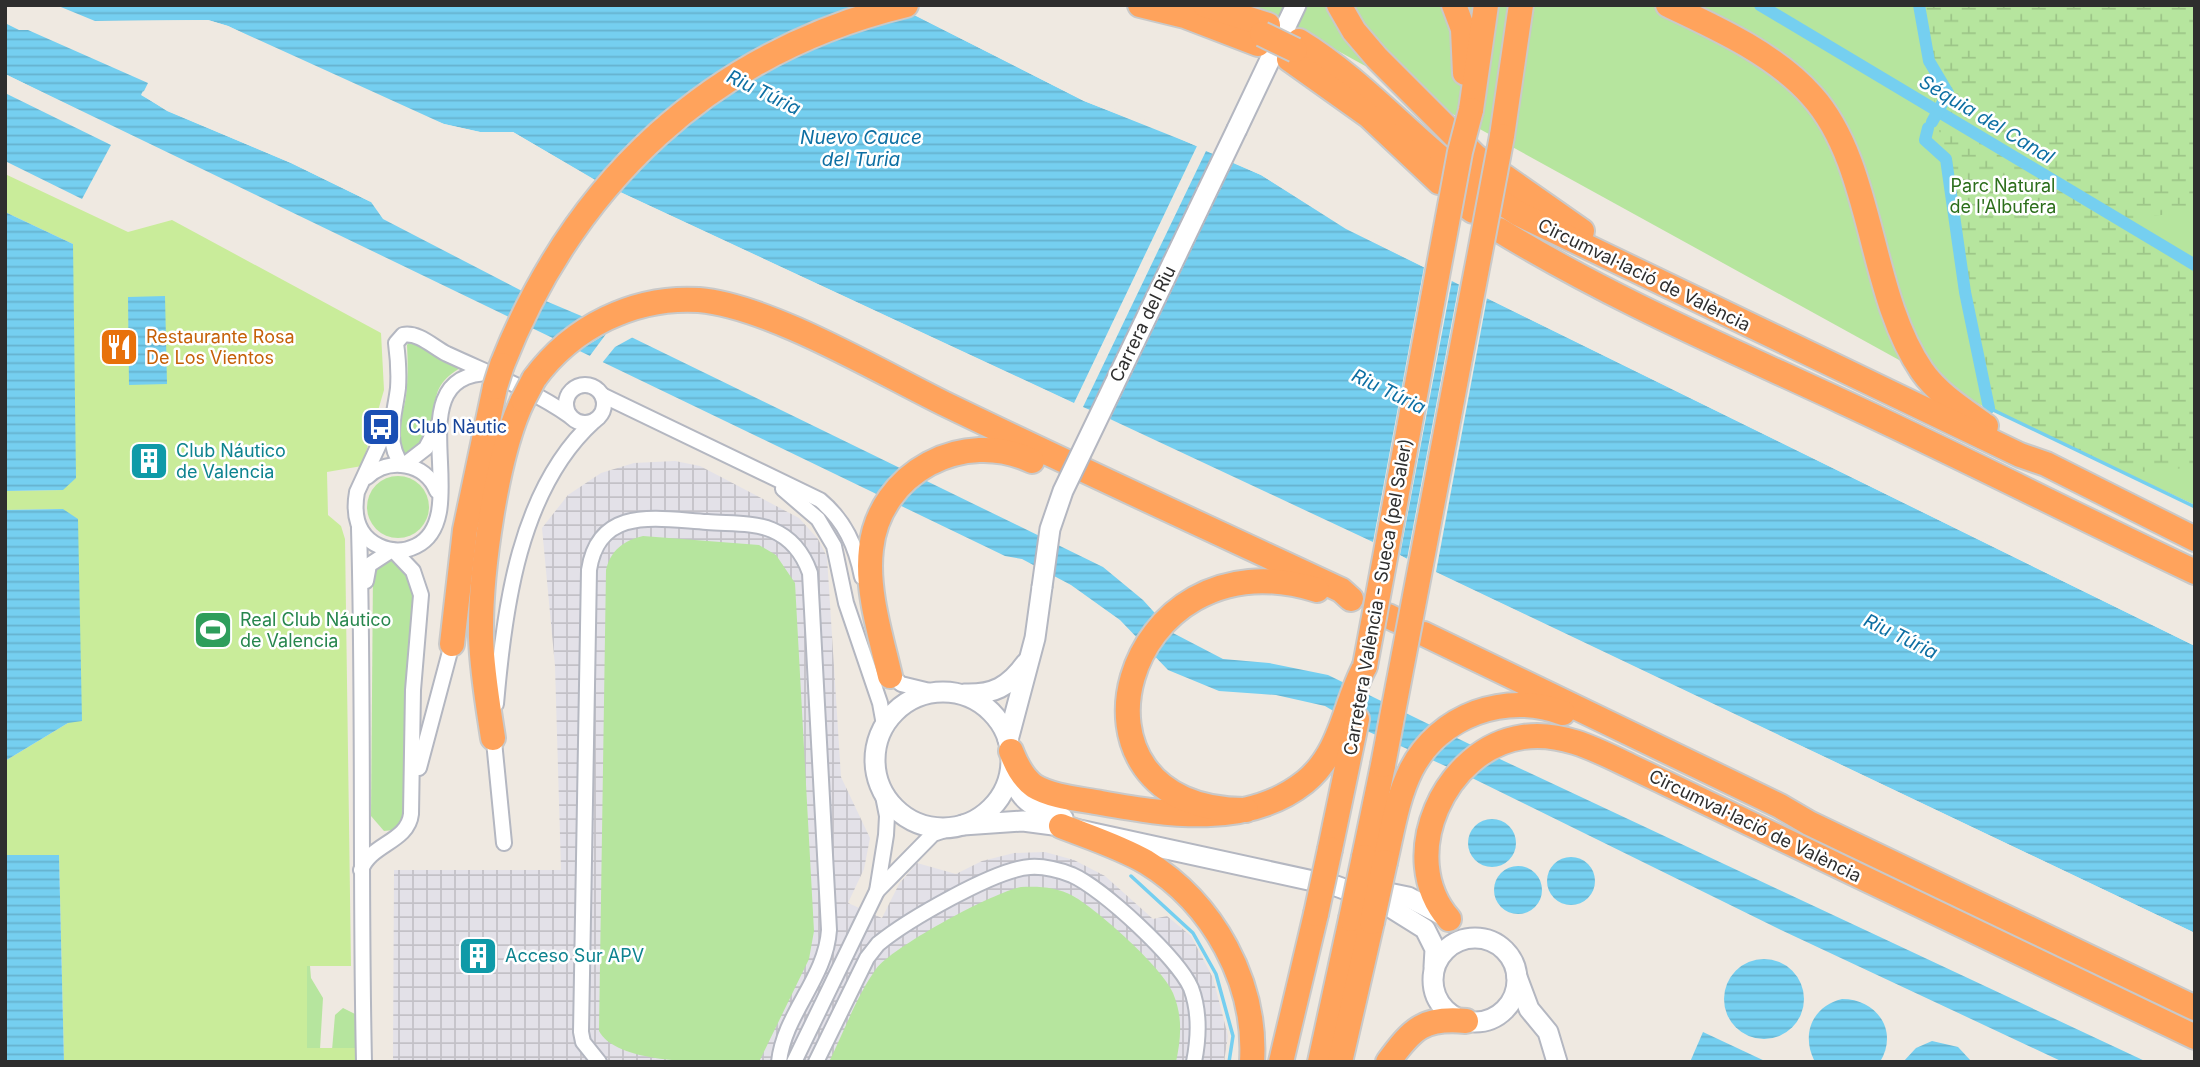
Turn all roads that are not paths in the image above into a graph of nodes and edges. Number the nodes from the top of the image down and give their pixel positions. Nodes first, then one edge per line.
1 (906, 5) edge
2 (1140, 5) edge
3 (1177, 5) edge
4 (1205, 5) edge
5 (1226, 5) edge
6 (1285, 5) edge
7 (1296, 5) edge
8 (1339, 5) edge
9 (1454, 5) edge
10 (1486, 5) edge
11 (1521, 5) edge
12 (1668, 5) edge
13 (1275, 39) junction
14 (1466, 106) junction
15 (1439, 182) dead end
16 (1499, 230) dead end
17 (1657, 282) junction
18 (496, 375) junction
19 (530, 390) junction
20 (573, 390) junction
21 (602, 395) junction
22 (393, 414) junction
23 (570, 416) junction
24 (597, 419) junction
25 (440, 420) junction
26 (652, 420) junction
27 (2046, 464) junction
28 (403, 465) junction
29 (762, 474) junction
30 (363, 480) junction
31 (439, 495) junction
32 (359, 527) junction
33 (2195, 539) edge
34 (393, 550) junction
35 (1288, 565) junction
36 (2195, 572) edge
37 (363, 625) junction
38 (1424, 634) dead end
39 (452, 644) joint
40 (1031, 656) junction
41 (890, 676) junction
42 (933, 692) junction
43 (961, 694) junction
44 (884, 725) junction
45 (493, 738) junction
46 (1343, 746) junction
47 (1010, 752) junction
48 (882, 791) junction
49 (412, 803) junction
50 (1246, 810) junction
51 (361, 815) junction
52 (1809, 823) junction
53 (957, 826) junction
54 (1061, 826) junction
55 (1110, 834) junction
56 (393, 838) junction
57 (505, 843) dead end
58 (1374, 860) junction
59 (360, 873) junction
60 (1336, 886) junction
61 (877, 891) junction
62 (1449, 919) junction
63 (1362, 921) junction
64 (1482, 938) junction
65 (1434, 967) junction
66 (1517, 976) junction
67 (2195, 1008) edge
68 (1477, 1021) junction
69 (2195, 1037) edge
70 (1555, 1056) edge
71 (364, 1062) edge
72 (599, 1062) edge
73 (779, 1062) edge
74 (794, 1062) edge
75 (816, 1062) edge
76 (1194, 1062) edge
77 (1252, 1062) edge
78 (1281, 1062) edge
79 (1320, 1062) edge
80 (1340, 1062) edge
81 (1388, 1062) edge

1 - 18 highway
2 - 13 highway
3 - 13 highway
4 - 13 highway
5 - 13 street
6 - 13 street
7 - 13 street, Carrera del Riu
8 - 17 highway
9 - 14 highway
10 - 14 highway, Carretera València - Sueca (pel Saler)
11 - 58 highway, Carretera València - Sueca (pel Saler), bridge
12 - 27 highway
13 - 15 highway
13 - 17 highway, Circumval·lació de València
13 - 40 street, Carrera del Riu, bridge
14 - 46 highway, Carretera València - Sueca (pel Saler), bridge
16 - 36 highway, Circumval·lació de València
17 - 27 highway, Circumval·lació de València
18 - 19 street
18 - 22 street
18 - 25 street
18 - 39 highway
19 - 20 street
19 - 23 street
19 - 35 highway
19 - 45 highway
20 - 21 street
20 - 23 street
21 - 24 street
21 - 26 street
22 - 28 street
22 - 30 street
23 - 24 street
24 - 26 street
24 - 45 street
25 - 28 street
25 - 31 street
26 - 29 street
27 - 33 highway, Circumval·lació de València
28 - 30 street
28 - 31 street
29 - 41 street
29 - 44 street
30 - 32 street
31 - 34 street
32 - 34 street
32 - 37 street
34 - 37 street
34 - 49 street
35 - 41 highway
35 - 50 highway
37 - 51 street
38 - 52 highway, Circumval·lació de València
39 - 49 street
40 - 43 street
40 - 47 street, Carrera del Riu
41 - 42 street
42 - 43 street
42 - 44 street
43 - 47 street
44 - 48 street
45 - 57 street
46 - 50 highway
46 - 78 highway, Carretera València - Sueca (pel Saler), bridge
47 - 50 highway
47 - 53 street
47 - 55 street
48 - 53 street
48 - 61 street
49 - 56 street
51 - 56 street
51 - 59 street
52 - 58 highway
52 - 67 highway, Circumval·lació de València
53 - 54 street
53 - 61 street
54 - 55 street
54 - 77 highway
55 - 60 street
56 - 59 street
58 - 63 highway, bridge
59 - 71 street
60 - 62 street
60 - 65 street
61 - 74 street
62 - 64 street
62 - 69 highway, Circumval·lació de València
63 - 79 highway
63 - 80 highway
64 - 65 street
64 - 66 street
65 - 68 street
66 - 68 street
66 - 70 street
68 - 70 street
68 - 81 highway
72 - 73 street
75 - 76 street

